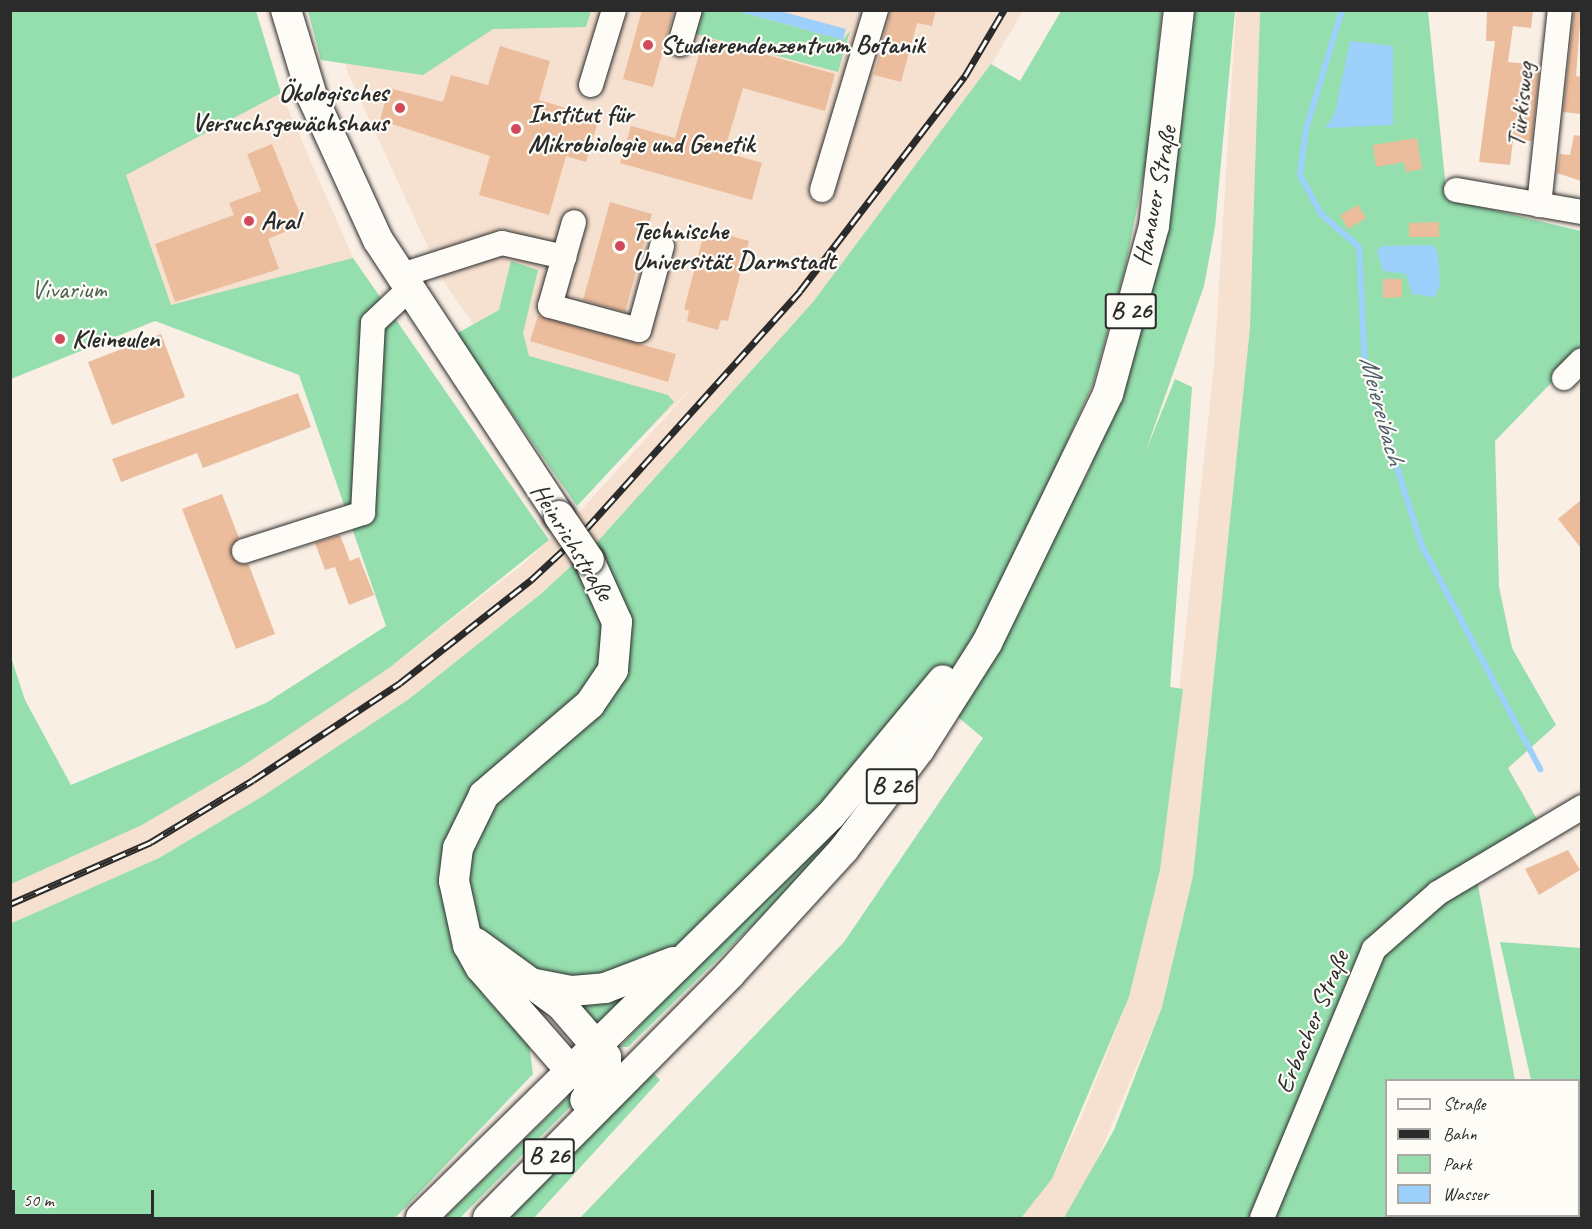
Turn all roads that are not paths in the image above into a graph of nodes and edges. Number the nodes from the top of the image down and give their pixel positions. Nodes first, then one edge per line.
1 (286, 10) edge
2 (614, 10) edge
3 (690, 10) edge
4 (876, 10) edge
5 (1179, 10) edge
6 (1560, 10) edge
7 (680, 44) dead end
8 (591, 85) dead end
9 (822, 190) dead end
10 (1456, 190) dead end
11 (1539, 205) junction
12 (1581, 212) edge
13 (574, 222) dead end
14 (662, 246) dead end
15 (564, 257) junction
16 (403, 283) junction
17 (1581, 360) edge
18 (1564, 378) dead end
19 (244, 551) dead end
20 (1022, 575) junction
21 (1581, 807) edge
22 (463, 923) junction
23 (698, 946) junction
24 (534, 984) junction
25 (597, 1044) junction
26 (570, 1070) junction
27 (604, 1090) junction
28 (421, 1218) edge
29 (468, 1218) edge
30 (488, 1218) edge
31 (1262, 1218) edge

1 - 16 main road, Heinrichstraße
2 - 8 street
3 - 7 street
4 - 9 street
5 - 20 main road, Hanauer Straße / B 26
6 - 11 street, Türkisweg
10 - 11 street
11 - 12 street
13 - 15 street
14 - 15 street
15 - 16 street
16 - 19 street
16 - 22 main road, Heinrichstraße, bridge
17 - 18 street
20 - 23 main road, B 26
20 - 27 main road, B 26
21 - 31 street, Erbacher Straße
22 - 24 main road
22 - 26 main road, Heinrichstraße
23 - 24 main road
23 - 25 main road, B 26
24 - 25 main road
25 - 26 main road, B 26
25 - 27 main road
26 - 27 main road, Heinrichstraße
26 - 28 main road, B 26
27 - 29 main road
27 - 30 main road, B 26

